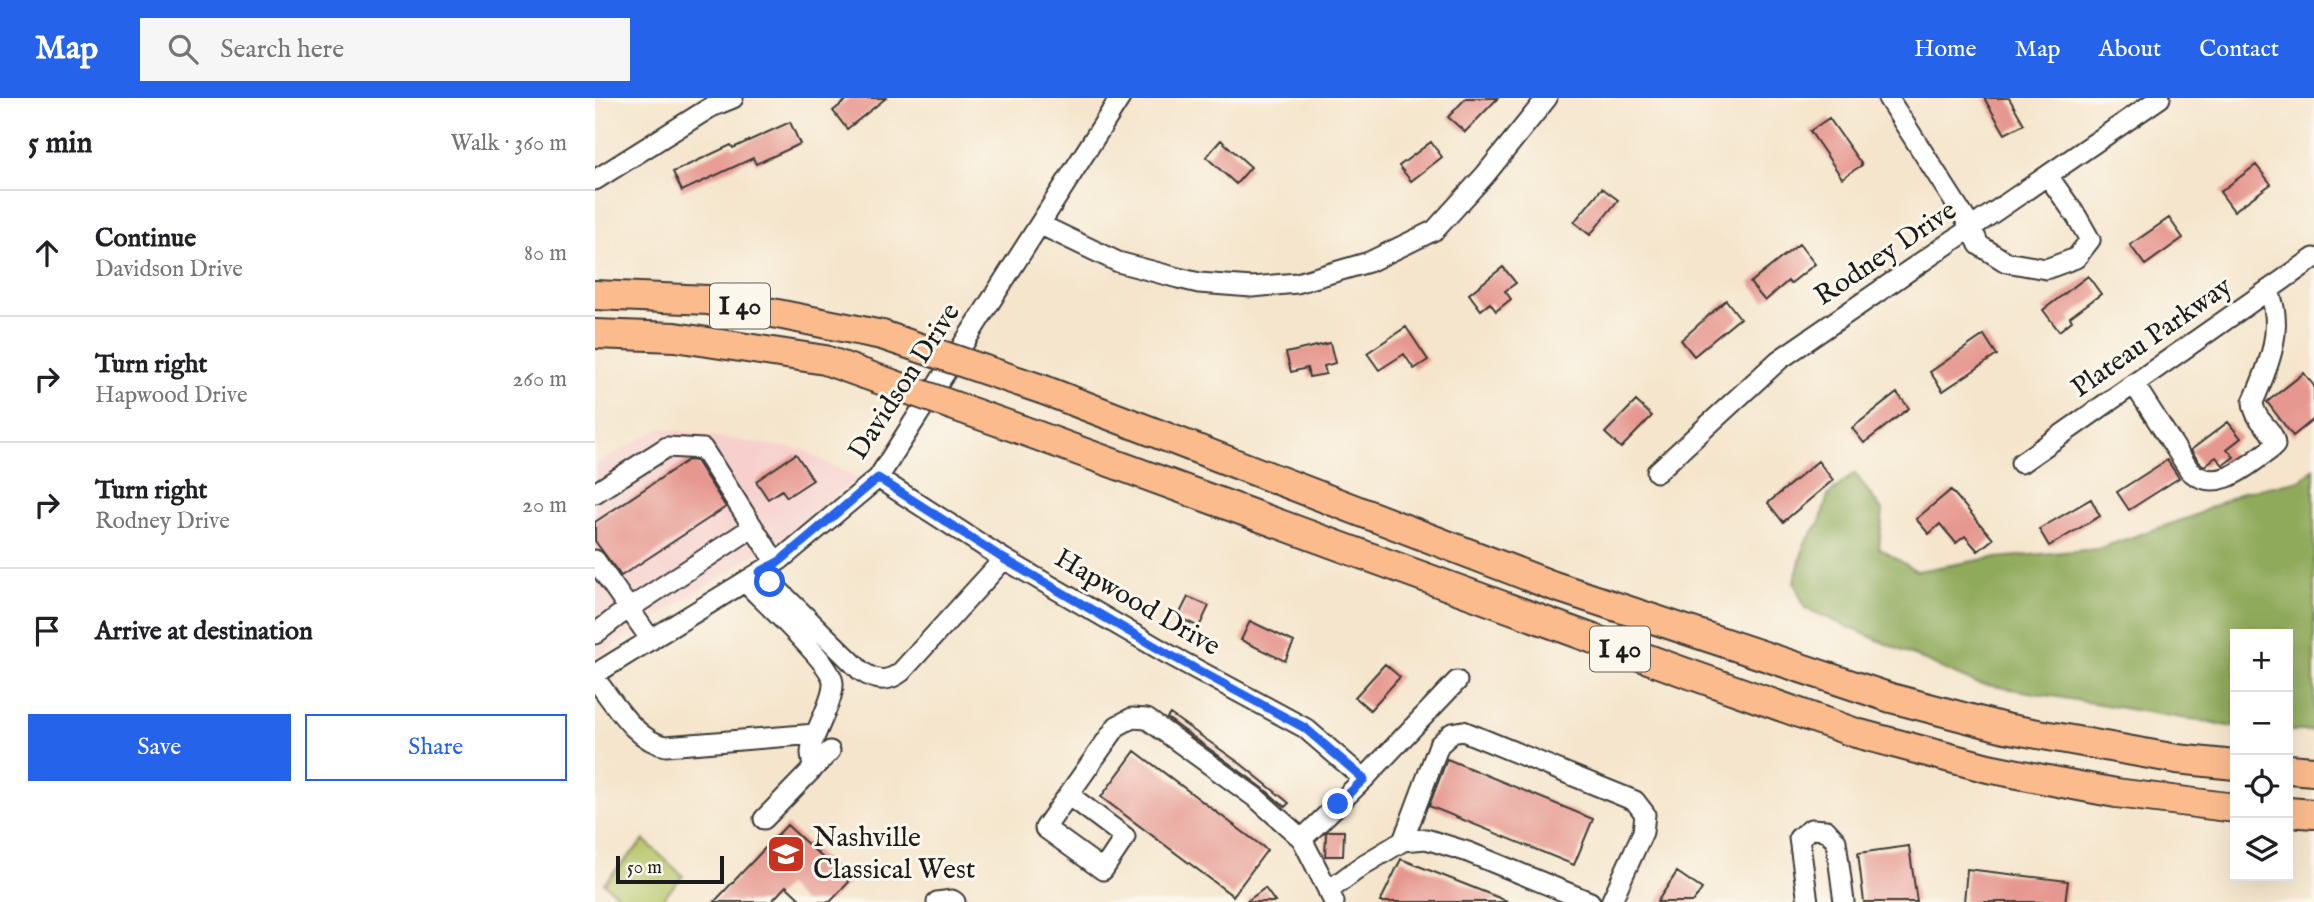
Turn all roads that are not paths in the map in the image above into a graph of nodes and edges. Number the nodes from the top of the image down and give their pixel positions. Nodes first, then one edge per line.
1 (733, 98) edge
2 (1120, 98) edge
3 (1547, 98) edge
4 (1888, 98) edge
5 (2160, 98) edge
6 (709, 102) edge
7 (2048, 176) junction
8 (595, 180) edge
9 (1041, 225) junction
10 (1972, 229) junction
11 (2314, 258) edge
12 (2267, 290) junction
13 (595, 295) edge
14 (595, 334) edge
15 (2134, 384) junction
16 (2021, 463) dead end
17 (1657, 472) dead end
18 (878, 478) junction
19 (595, 493) edge
20 (753, 527) junction
21 (1004, 559) junction
22 (595, 560) edge
23 (760, 572) junction
24 (630, 608) junction
25 (595, 634) edge
26 (651, 640) junction
27 (595, 674) edge
28 (832, 677) junction
29 (595, 679) edge
30 (874, 679) junction
31 (1457, 681) dead end
32 (815, 734) junction
33 (830, 751) dead end
34 (2230, 764) edge
35 (813, 769) junction
36 (2293, 769) edge
37 (2314, 771) edge
38 (1364, 779) junction
39 (1069, 795) dead end
40 (2230, 807) edge
41 (2293, 812) edge
42 (2314, 814) edge
43 (764, 819) dead end
44 (1302, 839) junction
45 (1403, 841) junction
46 (1331, 896) edge
47 (937, 902) edge
48 (955, 902) edge
49 (1590, 902) edge
50 (1611, 902) edge
51 (1808, 902) edge
52 (1844, 902) edge

1 - 6 street
2 - 9 street, Davidson Drive
3 - 9 street
4 - 10 street
5 - 7 street, Rodney Drive
6 - 8 street
7 - 10 street, Rodney Drive
7 - 10 street
9 - 18 street, Davidson Drive
10 - 17 street, Rodney Drive
11 - 12 street, Plateau Parkway
12 - 15 street, Plateau Parkway
12 - 15 street
13 - 34 highway, I 40, bridge
14 - 40 highway, I 40, bridge
15 - 16 street, Plateau Parkway
18 - 21 street, Hapwood Drive
18 - 23 street, Davidson Drive
19 - 20 street
20 - 23 street
20 - 24 street
21 - 30 street
21 - 38 street, Hapwood Drive
22 - 24 street
23 - 26 street, Davidson Drive
23 - 28 street
23 - 30 street
24 - 25 street
24 - 26 street
26 - 27 street, Davidson Drive
28 - 30 street
28 - 32 street
29 - 32 street
31 - 38 street
32 - 35 street
33 - 35 street
35 - 43 street
36 - 37 highway
38 - 44 street
39 - 44 street
41 - 42 highway
44 - 46 street
45 - 46 street
45 - 49 street
45 - 50 street
47 - 48 street
51 - 52 street

